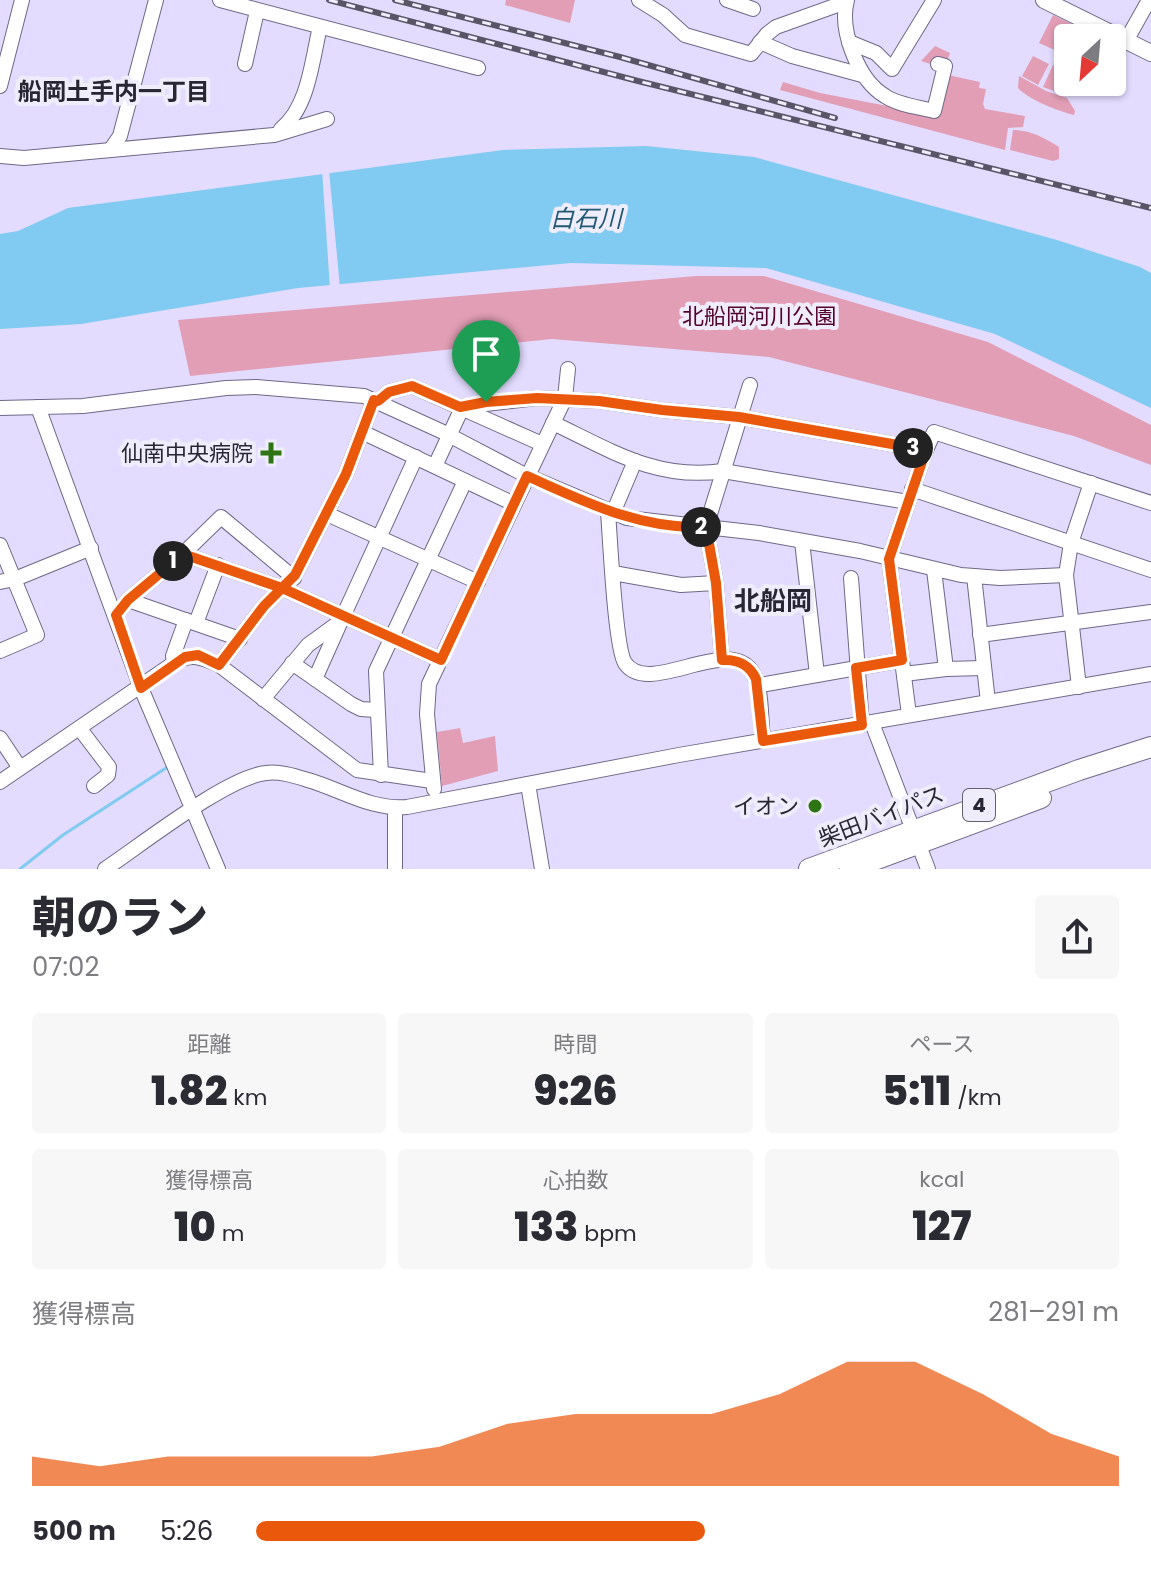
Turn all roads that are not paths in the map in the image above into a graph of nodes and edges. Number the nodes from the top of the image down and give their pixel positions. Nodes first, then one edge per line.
1 (22, 0) edge
2 (156, 0) edge
3 (220, 0) edge
4 (639, 0) edge
5 (727, 0) edge
6 (934, 0) edge
7 (1044, 0) edge
8 (1149, 0) edge
9 (846, 1) edge
10 (753, 9) dead end
11 (257, 11) junction
12 (1092, 24) edge
13 (320, 27) junction
14 (1126, 41) joint
15 (760, 42) junction
16 (849, 42) junction
17 (1151, 53) edge
18 (245, 64) dead end
19 (938, 64) dead end
20 (478, 68) dead end
21 (862, 75) junction
22 (0, 86) edge
23 (327, 119) dead end
24 (274, 135) junction
25 (111, 149) junction
26 (0, 156) edge
27 (568, 369) dead end
28 (750, 385) dead end
29 (565, 398) junction
30 (376, 400) junction
31 (0, 402) edge
32 (38, 407) junction
33 (0, 408) edge
34 (16, 408) junction
35 (461, 408) junction
36 (739, 417) junction
37 (553, 423) junction
38 (362, 432) junction
39 (449, 435) junction
40 (542, 444) junction
41 (926, 450) junction
42 (416, 457) junction
43 (635, 461) junction
44 (435, 466) junction
45 (723, 471) junction
46 (527, 476) junction
47 (465, 481) junction
48 (1091, 483) junction
49 (910, 496) junction
50 (1151, 503) edge
51 (514, 504) junction
52 (611, 512) junction
53 (327, 514) junction
54 (706, 527) junction
55 (379, 537) junction
56 (802, 541) junction
57 (1071, 543) junction
58 (0, 545) edge
59 (91, 548) junction
60 (183, 554) junction
61 (889, 559) junction
62 (429, 560) junction
63 (218, 565) junction
64 (934, 570) junction
65 (1151, 570) edge
66 (613, 573) junction
67 (1066, 575) junction
68 (974, 576) junction
69 (294, 578) junction
70 (851, 578) dead end
71 (7, 580) edge
72 (478, 582) junction
73 (716, 583) junction
74 (282, 588) junction
75 (128, 600) junction
76 (1151, 612) edge
77 (116, 615) junction
78 (342, 619) junction
79 (191, 621) junction
80 (1073, 623) junction
81 (980, 635) junction
82 (240, 639) junction
83 (391, 639) junction
84 (0, 651) edge
85 (441, 660) junction
86 (722, 660) junction
87 (174, 663) junction
88 (292, 663) junction
89 (219, 665) junction
90 (903, 667) junction
91 (856, 668) junction
92 (983, 668) junction
93 (946, 669) junction
94 (1151, 674) edge
95 (817, 675) junction
96 (315, 679) junction
97 (766, 684) dead end
98 (1079, 687) junction
99 (141, 688) junction
100 (263, 699) junction
101 (988, 702) junction
102 (376, 710) junction
103 (909, 715) junction
104 (867, 724) junction
105 (80, 729) junction
106 (0, 738) edge
107 (763, 741) junction
108 (1151, 747) edge
109 (1151, 760) edge
110 (20, 768) junction
111 (381, 775) junction
112 (432, 781) junction
113 (0, 782) edge
114 (528, 784) junction
115 (94, 786) dead end
116 (438, 801) junction
117 (194, 808) junction
118 (395, 808) junction
119 (915, 837) junction
120 (214, 867) edge
121 (105, 869) edge
122 (395, 869) edge
123 (542, 869) edge
124 (809, 869) edge
125 (850, 869) edge
126 (928, 869) edge

1 - 22 street
2 - 25 street
3 - 11 street
4 - 15 street
5 - 10 street
6 - 16 street
7 - 12 main road
8 - 14 street
9 - 15 street
9 - 16 street
11 - 13 street
11 - 18 street
13 - 20 street
13 - 24 street
14 - 17 main road
15 - 21 street
16 - 21 street
19 - 21 street
23 - 24 street
24 - 25 street
25 - 26 street
27 - 29 street
28 - 36 street
29 - 35 street
29 - 36 street
29 - 37 street
30 - 32 street
30 - 35 street
30 - 38 street
30 - 39 street
31 - 34 street
32 - 34 street
32 - 59 street
33 - 34 street
35 - 39 street
35 - 40 street
36 - 41 street
36 - 45 street
37 - 40 street
37 - 43 street
38 - 42 street
38 - 53 street
39 - 44 street
39 - 46 street
40 - 46 street
41 - 48 street
41 - 49 street
42 - 44 street
42 - 55 street
43 - 45 street
43 - 52 street
44 - 47 street
45 - 49 street
45 - 54 street
46 - 51 street
46 - 52 street
47 - 51 street
47 - 62 street
48 - 50 street
48 - 57 street
49 - 57 street
49 - 61 street
51 - 72 street
52 - 54 street
52 - 66 street
53 - 55 street
53 - 69 street
54 - 56 street
54 - 73 street
55 - 62 street
55 - 78 street
56 - 61 street
56 - 95 street
57 - 65 street
57 - 67 street
58 - 71 street
59 - 71 street
59 - 77 street
60 - 63 street
60 - 69 street
60 - 75 street
61 - 64 street
61 - 90 street
62 - 72 street
62 - 83 street
63 - 74 street
63 - 79 street
64 - 68 street
64 - 93 street
66 - 73 street
66 - 86 street
67 - 68 street
67 - 80 street
68 - 81 street
69 - 74 street
70 - 91 street
71 - 84 street
72 - 85 street
73 - 86 street
74 - 78 street
74 - 82 street
75 - 77 street
75 - 79 street
76 - 80 street
77 - 99 street
78 - 83 street
78 - 88 street
78 - 96 street
79 - 82 street
79 - 87 street
80 - 81 street
80 - 98 street
81 - 92 street
82 - 89 street
83 - 85 street
83 - 102 street
85 - 112 street
86 - 107 street
87 - 89 street
87 - 99 street
88 - 96 street
88 - 100 street
89 - 100 street
90 - 91 street
90 - 93 street
90 - 103 street
91 - 95 street
91 - 104 street
92 - 93 street
92 - 101 street
94 - 98 street
95 - 97 street
96 - 102 street
98 - 101 street
99 - 105 street
99 - 117 street
100 - 111 street
101 - 103 street
102 - 111 street
103 - 104 street
104 - 107 street
104 - 119 street
105 - 110 street
105 - 115 street
106 - 110 street
107 - 114 street
108 - 119 highway, 柴田バイパス / 4
109 - 119 highway, 柴田バイパス / 4
110 - 113 street
111 - 112 street
112 - 116 street
114 - 116 street
114 - 123 street
116 - 118 street
117 - 118 street
117 - 120 street
117 - 121 street
118 - 122 street
119 - 124 highway, 柴田バイパス / 4
119 - 125 highway, 柴田バイパス / 4
119 - 126 street

